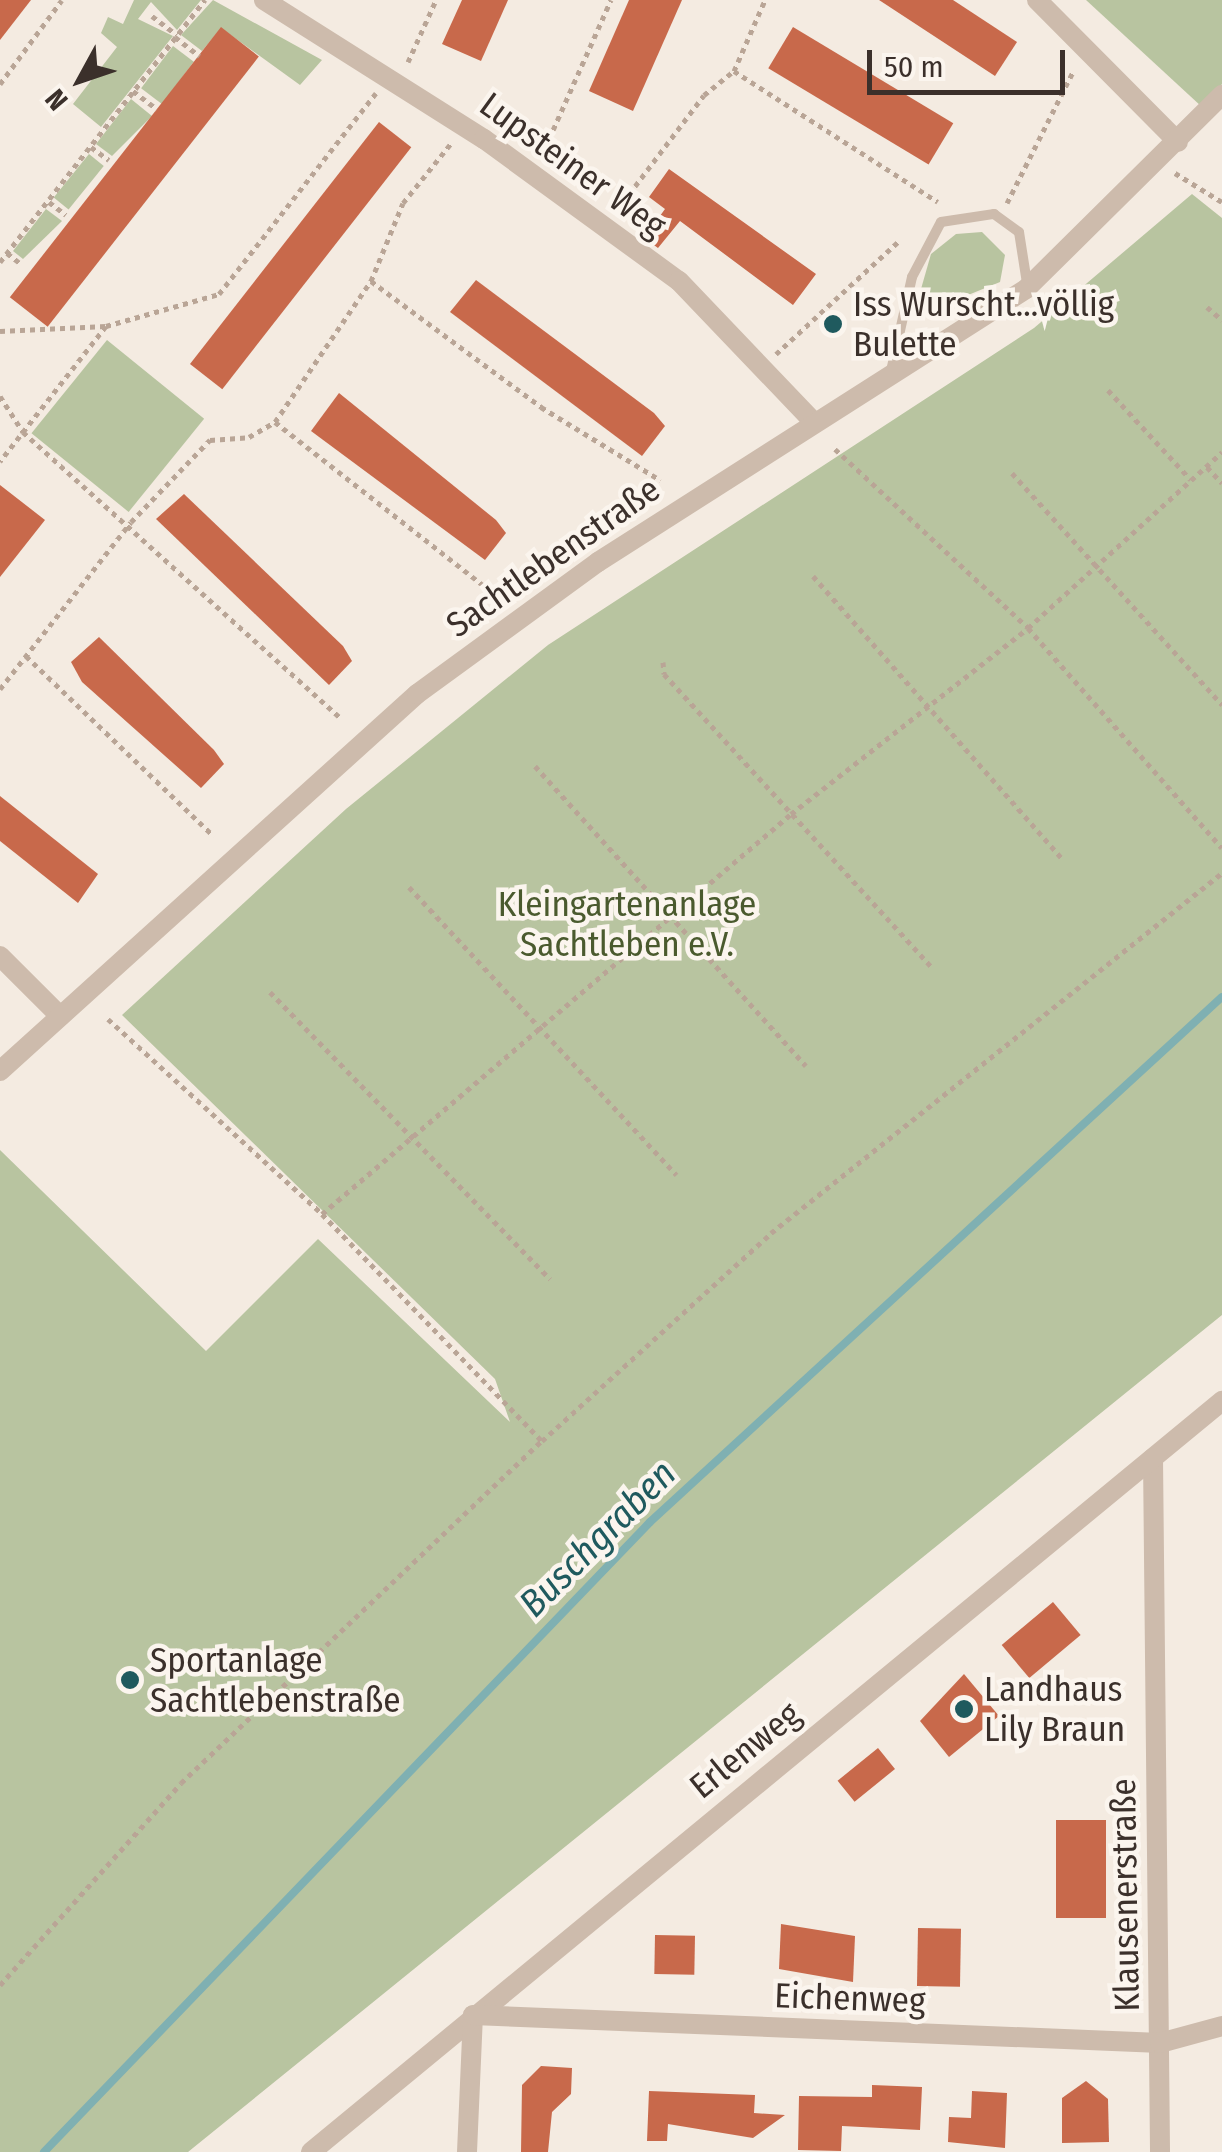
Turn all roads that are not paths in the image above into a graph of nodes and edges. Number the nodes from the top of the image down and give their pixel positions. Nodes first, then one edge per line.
1 (264, 0) edge
2 (1038, 0) edge
3 (1222, 96) edge
4 (1178, 142) junction
5 (1026, 289) junction
6 (890, 376) junction
7 (812, 420) junction
8 (0, 956) edge
9 (60, 1016) junction
10 (0, 1071) edge
11 (1222, 1401) edge
12 (1152, 1458) junction
13 (473, 2014) junction
14 (1222, 2026) edge
15 (1160, 2043) junction
16 (311, 2152) edge
17 (467, 2152) edge
18 (1160, 2152) edge

1 - 7 street, Lupsteiner Weg
2 - 4 street
3 - 4 street, Sachtlebenstraße
4 - 5 street, Sachtlebenstraße
5 - 6 street, Sachtlebenstraße
5 - 6 lane
6 - 7 street, Sachtlebenstraße
7 - 9 street, Sachtlebenstraße
8 - 9 street
9 - 10 street, Sachtlebenstraße
11 - 12 street, Erlenweg
12 - 13 street, Erlenweg
12 - 15 street, Klausenerstraße
13 - 15 street, Eichenweg
13 - 16 street, Erlenweg
13 - 17 street
14 - 15 street, Eichenweg
15 - 18 street, Klausenerstraße

